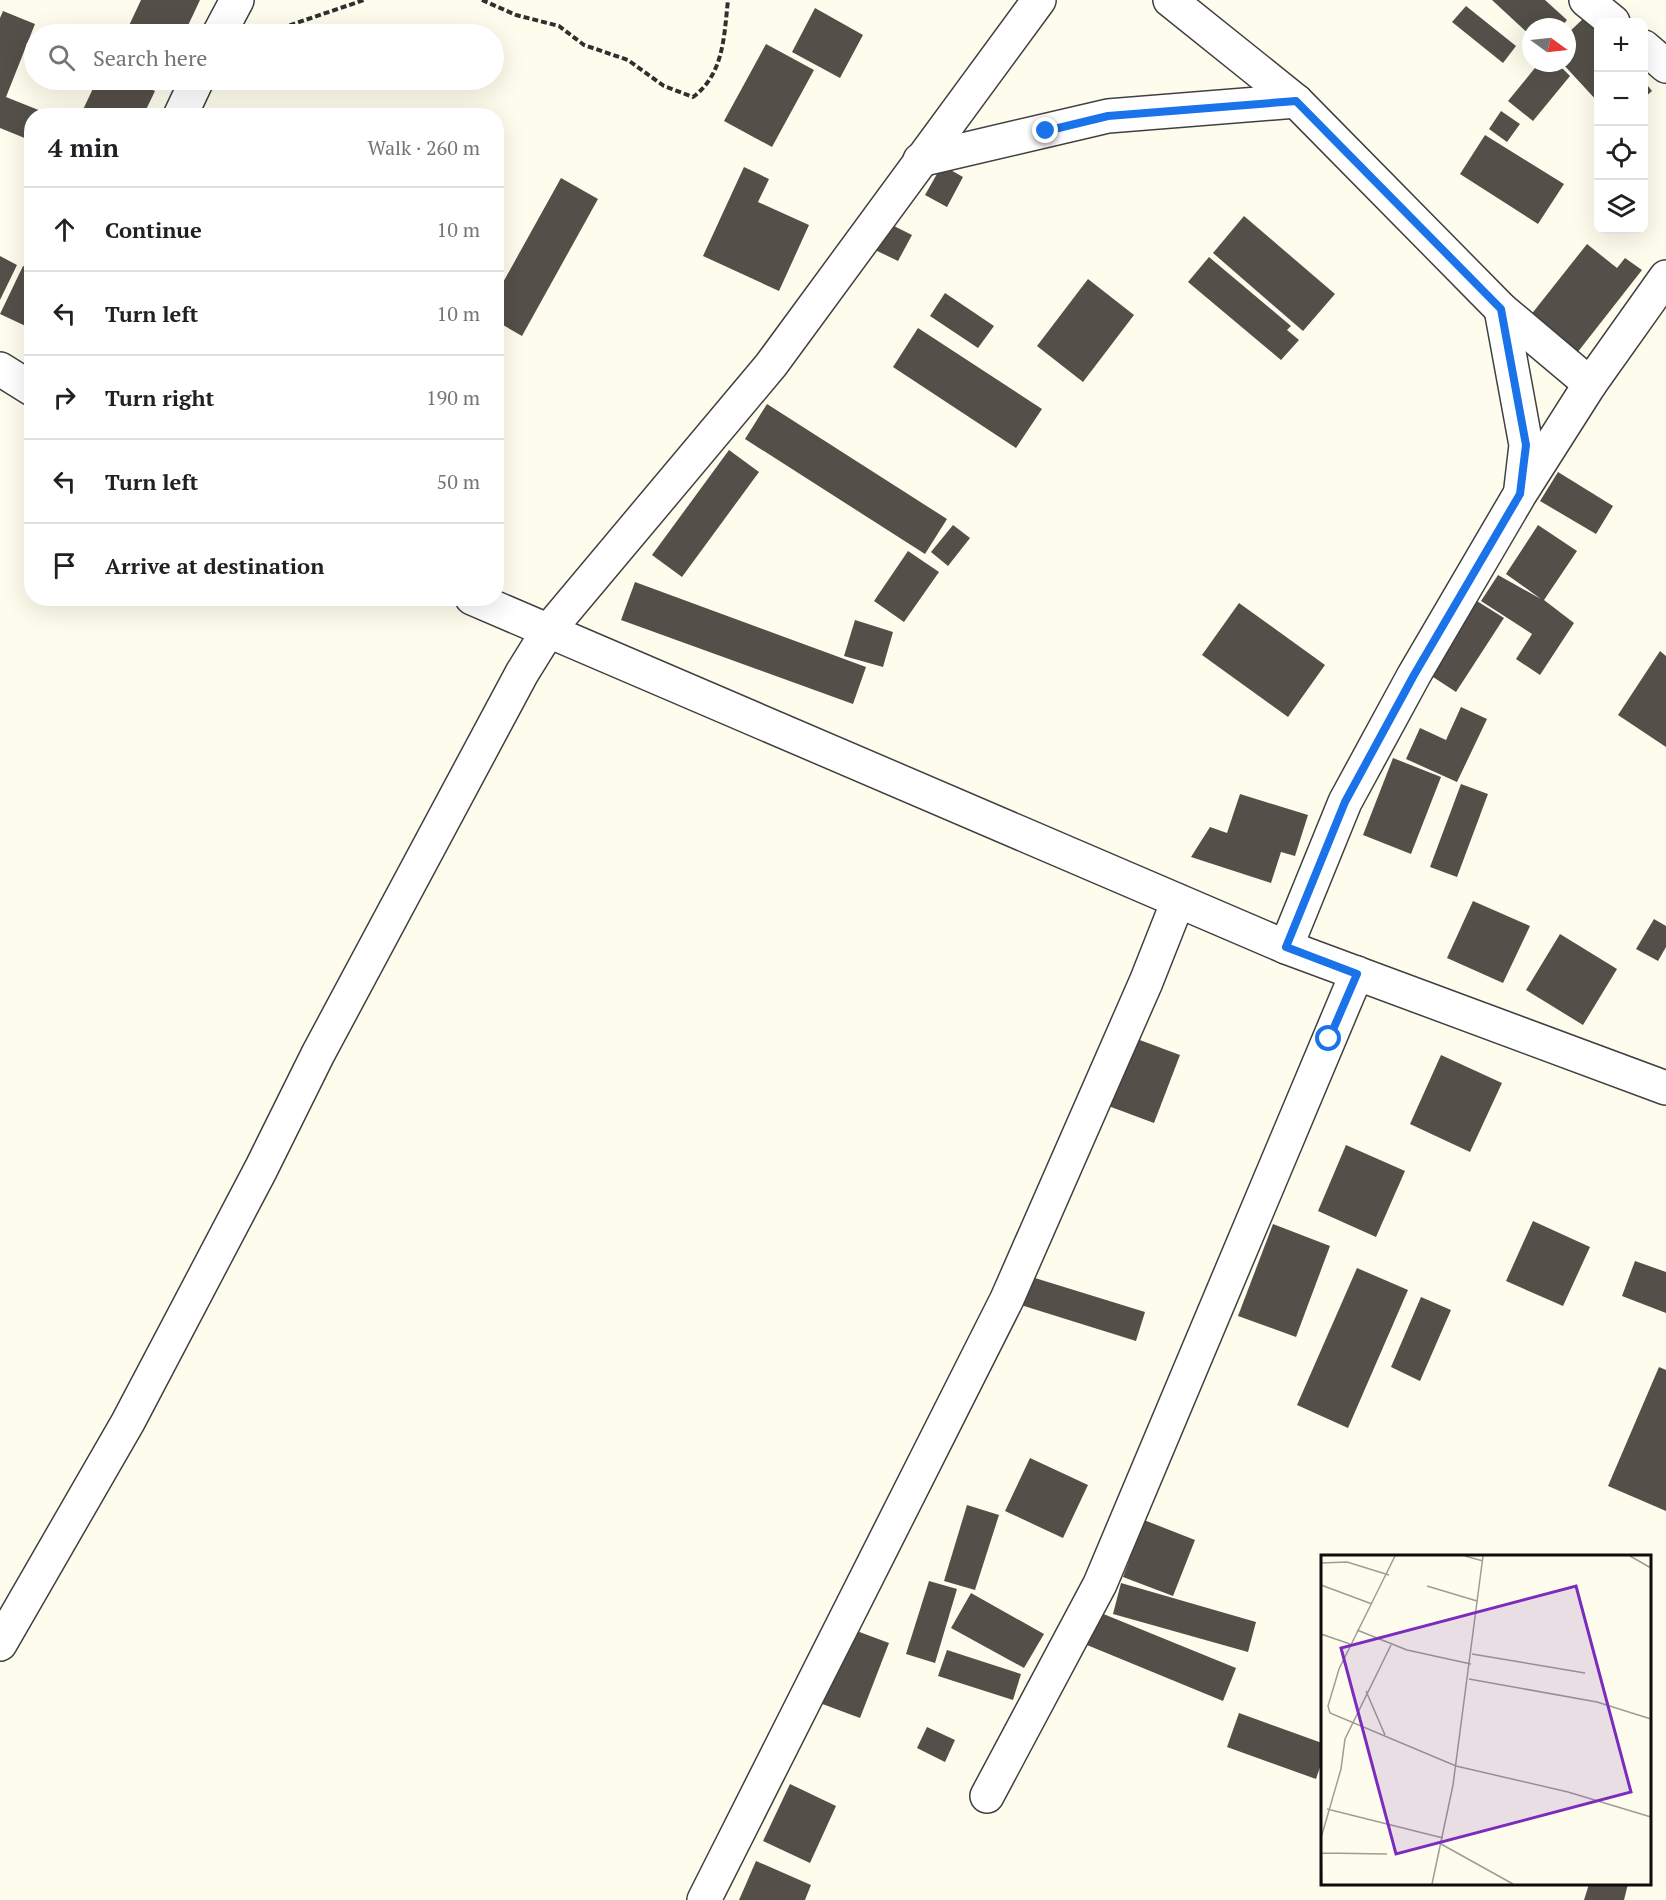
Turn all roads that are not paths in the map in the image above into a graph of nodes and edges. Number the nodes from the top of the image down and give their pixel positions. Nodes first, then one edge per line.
1 (237, 0) edge
2 (1039, 0) edge
3 (1170, 0) edge
4 (1586, 0) edge
5 (1608, 18) edge
6 (224, 24) edge
7 (1648, 50) edge
8 (1666, 66) edge
9 (192, 90) edge
10 (1296, 101) junction
11 (184, 108) edge
12 (920, 160) junction
13 (1666, 277) edge
14 (1501, 309) junction
15 (1590, 384) junction
16 (1520, 494) junction
17 (490, 606) edge
18 (548, 631) junction
19 (1178, 901) junction
20 (1286, 947) junction
21 (1357, 974) junction
22 (1666, 1088) edge
23 (0, 1644) edge
24 (987, 1796) dead end
25 (704, 1900) edge

1 - 6 street
2 - 12 street
3 - 10 street
4 - 5 street
7 - 8 street
9 - 11 street
10 - 12 street
10 - 14 street
12 - 18 street
13 - 15 street
14 - 15 street
14 - 16 street
15 - 16 street
16 - 20 street
17 - 18 street
18 - 19 street
18 - 23 street
19 - 20 street
19 - 25 street
20 - 21 street
21 - 22 street
21 - 24 street

